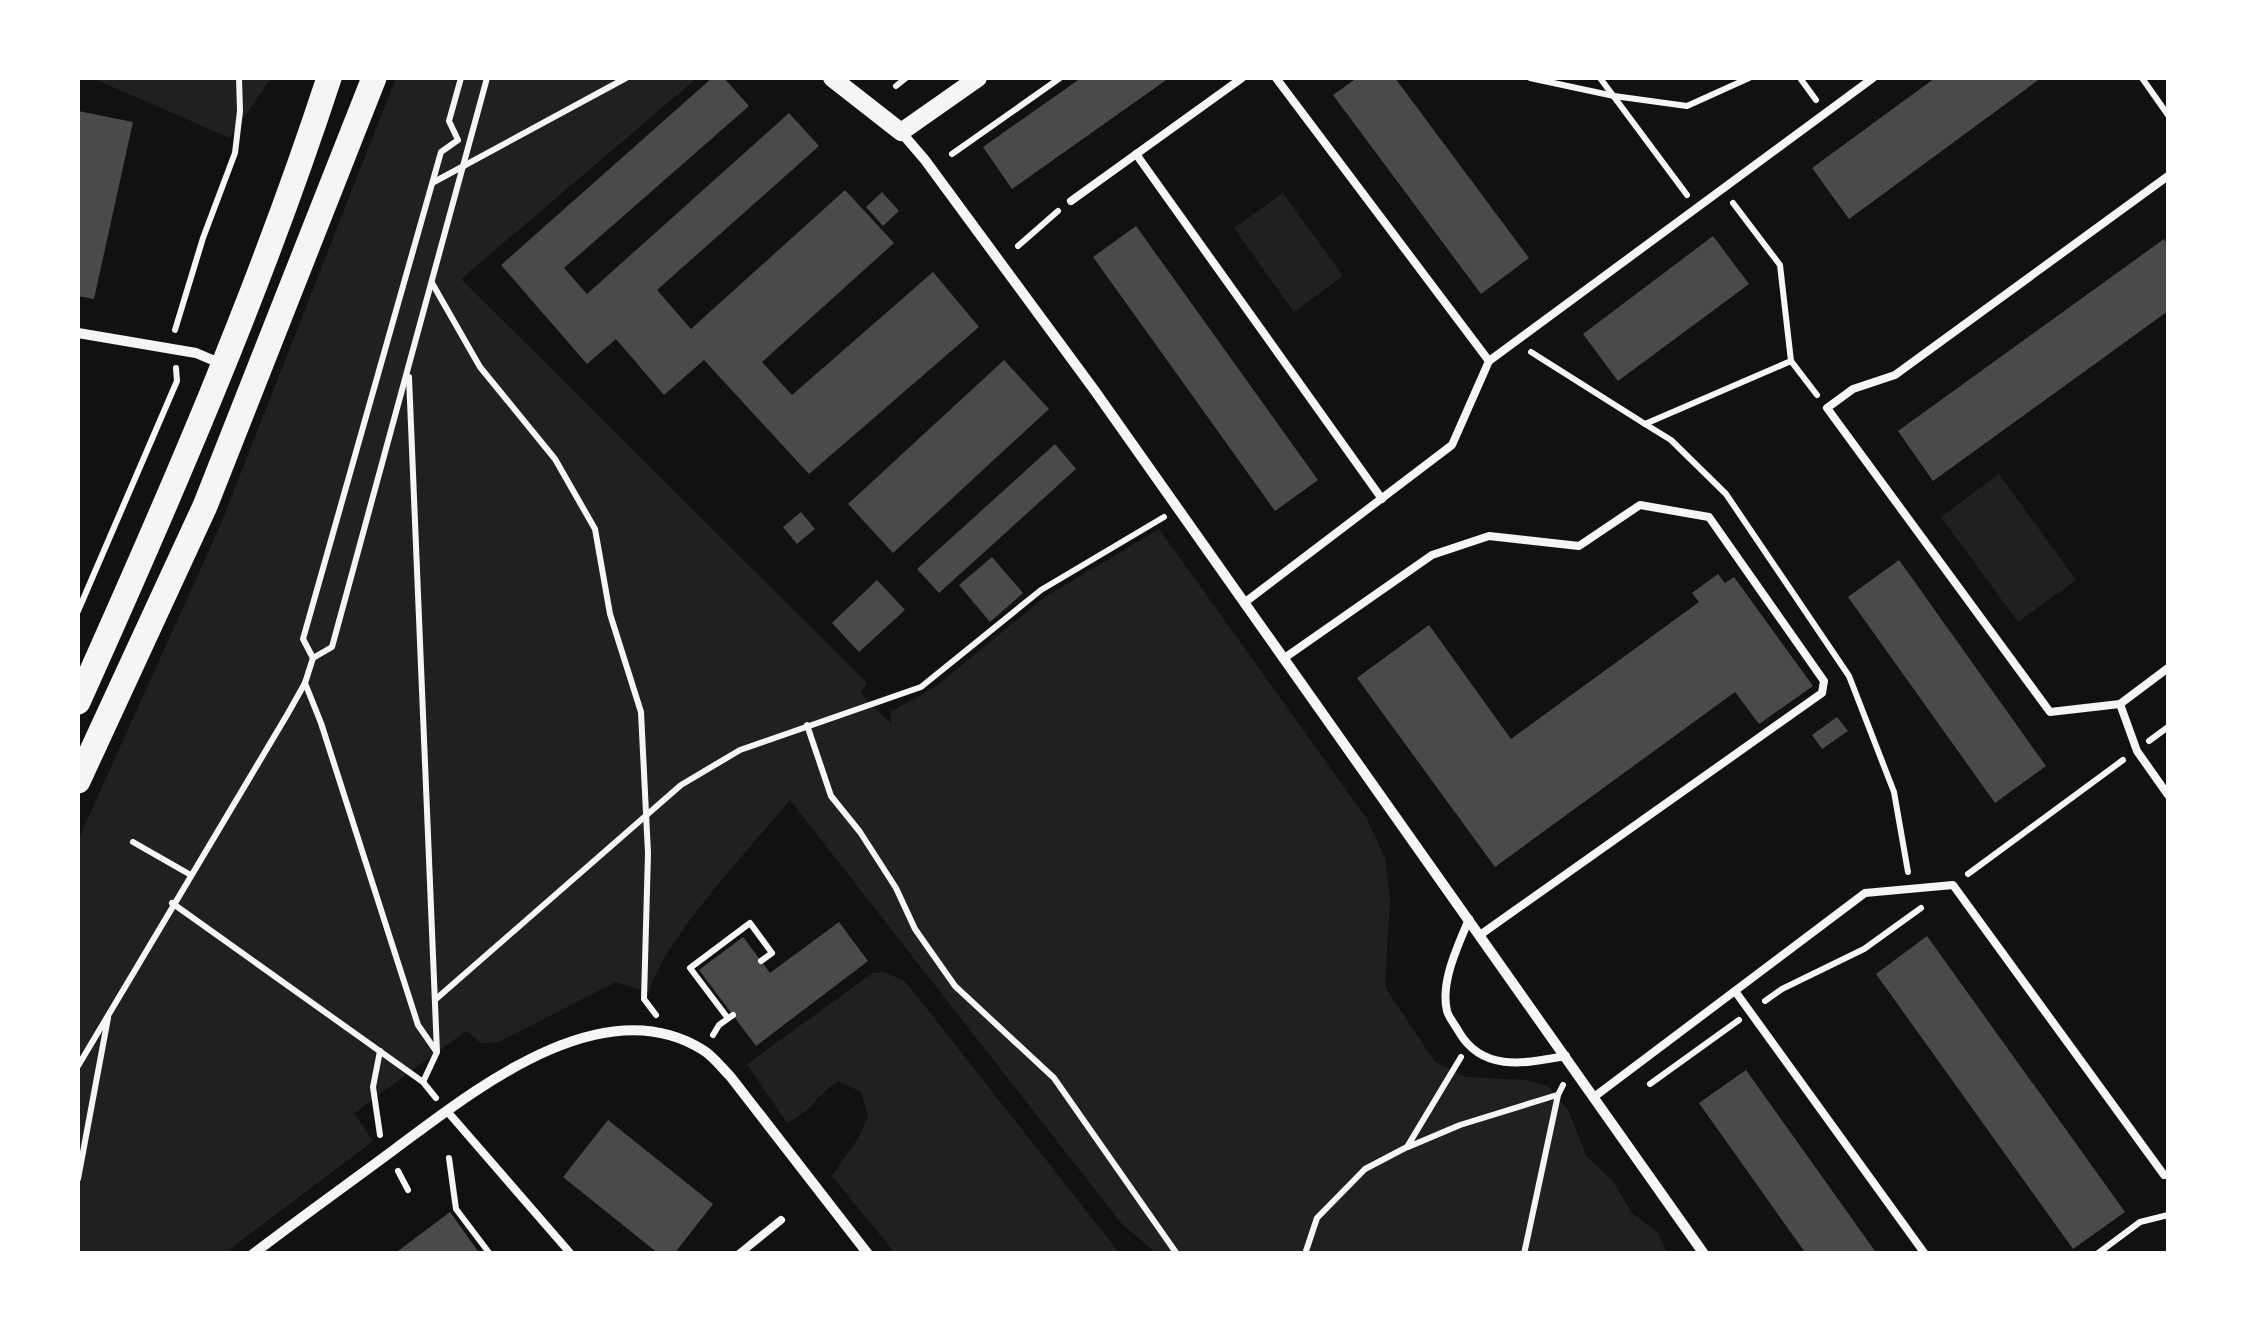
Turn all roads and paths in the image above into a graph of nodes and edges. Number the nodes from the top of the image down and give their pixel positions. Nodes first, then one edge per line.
1 (330, 78) edge
2 (374, 78) edge
3 (461, 78) edge
4 (488, 78) edge
5 (626, 78) edge
6 (832, 78) edge
7 (906, 78) edge
8 (978, 78) edge
9 (1060, 78) edge
10 (1242, 78) edge
11 (1276, 78) edge
12 (1530, 78) edge
13 (1600, 78) edge
14 (1749, 78) edge
15 (1873, 78) edge
16 (2142, 78) edge
17 (896, 86) dead end
18 (1614, 96) junction
19 (2168, 115) edge
20 (901, 132) junction
21 (952, 154) dead end
22 (1136, 154) junction
23 (462, 169) junction
24 (2168, 176) edge
25 (432, 183) junction
26 (1722, 188) junction
27 (1071, 201) joint
28 (1696, 208) junction
29 (1018, 246) dead end
30 (432, 282) junction
31 (78, 333) edge
32 (1516, 342) junction
33 (1489, 361) junction
34 (1791, 361) junction
35 (225, 366) junction
36 (408, 371) junction
37 (1826, 408) junction
38 (1382, 499) junction
39 (1176, 510) junction
40 (1243, 604) junction
41 (313, 658) junction
42 (1283, 660) junction
43 (2168, 668) edge
44 (305, 683) junction
45 (78, 702) edge
46 (2120, 704) junction
47 (807, 724) junction
48 (78, 781) edge
49 (2168, 794) edge
50 (646, 815) junction
51 (133, 842) dead end
52 (189, 874) junction
53 (172, 902) junction
54 (1469, 919) junction
55 (1480, 936) junction
56 (761, 961) dead end
57 (1735, 991) junction
58 (436, 999) junction
59 (108, 1014) junction
60 (726, 1016) dead end
61 (672, 1036) junction
62 (1468, 1046) junction
63 (380, 1052) junction
64 (437, 1052) junction
65 (1566, 1056) junction
66 (78, 1066) edge
67 (423, 1082) junction
68 (1563, 1085) dead end
69 (1558, 1095) junction
70 (1594, 1097) junction
71 (447, 1111) junction
72 (380, 1135) dead end
73 (1407, 1147) junction
74 (448, 1158) dead end
75 (397, 1170) dead end
76 (2164, 1175) dead end
77 (78, 1179) edge
78 (408, 1190) dead end
79 (2168, 1216) edge
80 (781, 1220) dead end
81 (270, 1248) edge
82 (253, 1254) edge
83 (490, 1254) edge
84 (571, 1254) edge
85 (739, 1254) edge
86 (868, 1254) edge
87 (1178, 1254) edge
88 (1305, 1254) edge
89 (1524, 1254) edge
90 (1704, 1254) edge
91 (1925, 1254) edge
92 (2097, 1254) edge

1 - 35 main road
2 - 48 main road
3 - 25 path
4 - 23 path
5 - 23 path
6 - 20 street
7 - 17 path
8 - 20 street
9 - 21 path
10 - 22 lane
11 - 33 lane
12 - 18 path
13 - 18 path
14 - 18 path
15 - 26 lane
16 - 19 path
18 - 28 path
20 - 39 street
22 - 27 lane
22 - 38 lane
23 - 25 path
23 - 30 path
24 - 37 lane
25 - 41 path
26 - 28 lane
26 - 34 path
27 - 29 path
28 - 32 lane
30 - 36 path
30 - 50 path
31 - 35 street
32 - 33 lane
32 - 34 path
33 - 38 lane
34 - 37 path
35 - 45 main road
36 - 41 path
36 - 58 path
37 - 46 lane
38 - 40 lane
39 - 40 street
39 - 47 path
40 - 42 street
41 - 44 path
42 - 54 street
42 - 55 lane
43 - 46 lane
44 - 52 path
44 - 64 path
46 - 49 lane
47 - 50 path
47 - 87 path
50 - 58 path
50 - 61 path
51 - 52 path
52 - 53 path
53 - 59 path
53 - 63 path
54 - 55 street
54 - 62 lane
55 - 65 street
56 - 60 path
57 - 70 lane
57 - 76 lane
57 - 91 lane
58 - 64 path
59 - 66 path
59 - 77 path
61 - 71 street
61 - 86 street
62 - 65 lane
62 - 73 path
63 - 67 path
63 - 72 path
64 - 67 path
65 - 70 street
67 - 71 path
68 - 69 path
69 - 73 path
69 - 89 path
70 - 90 street
71 - 81 street
71 - 84 lane
73 - 88 path
74 - 83 path
75 - 78 path
79 - 92 path
80 - 85 lane
81 - 82 street

